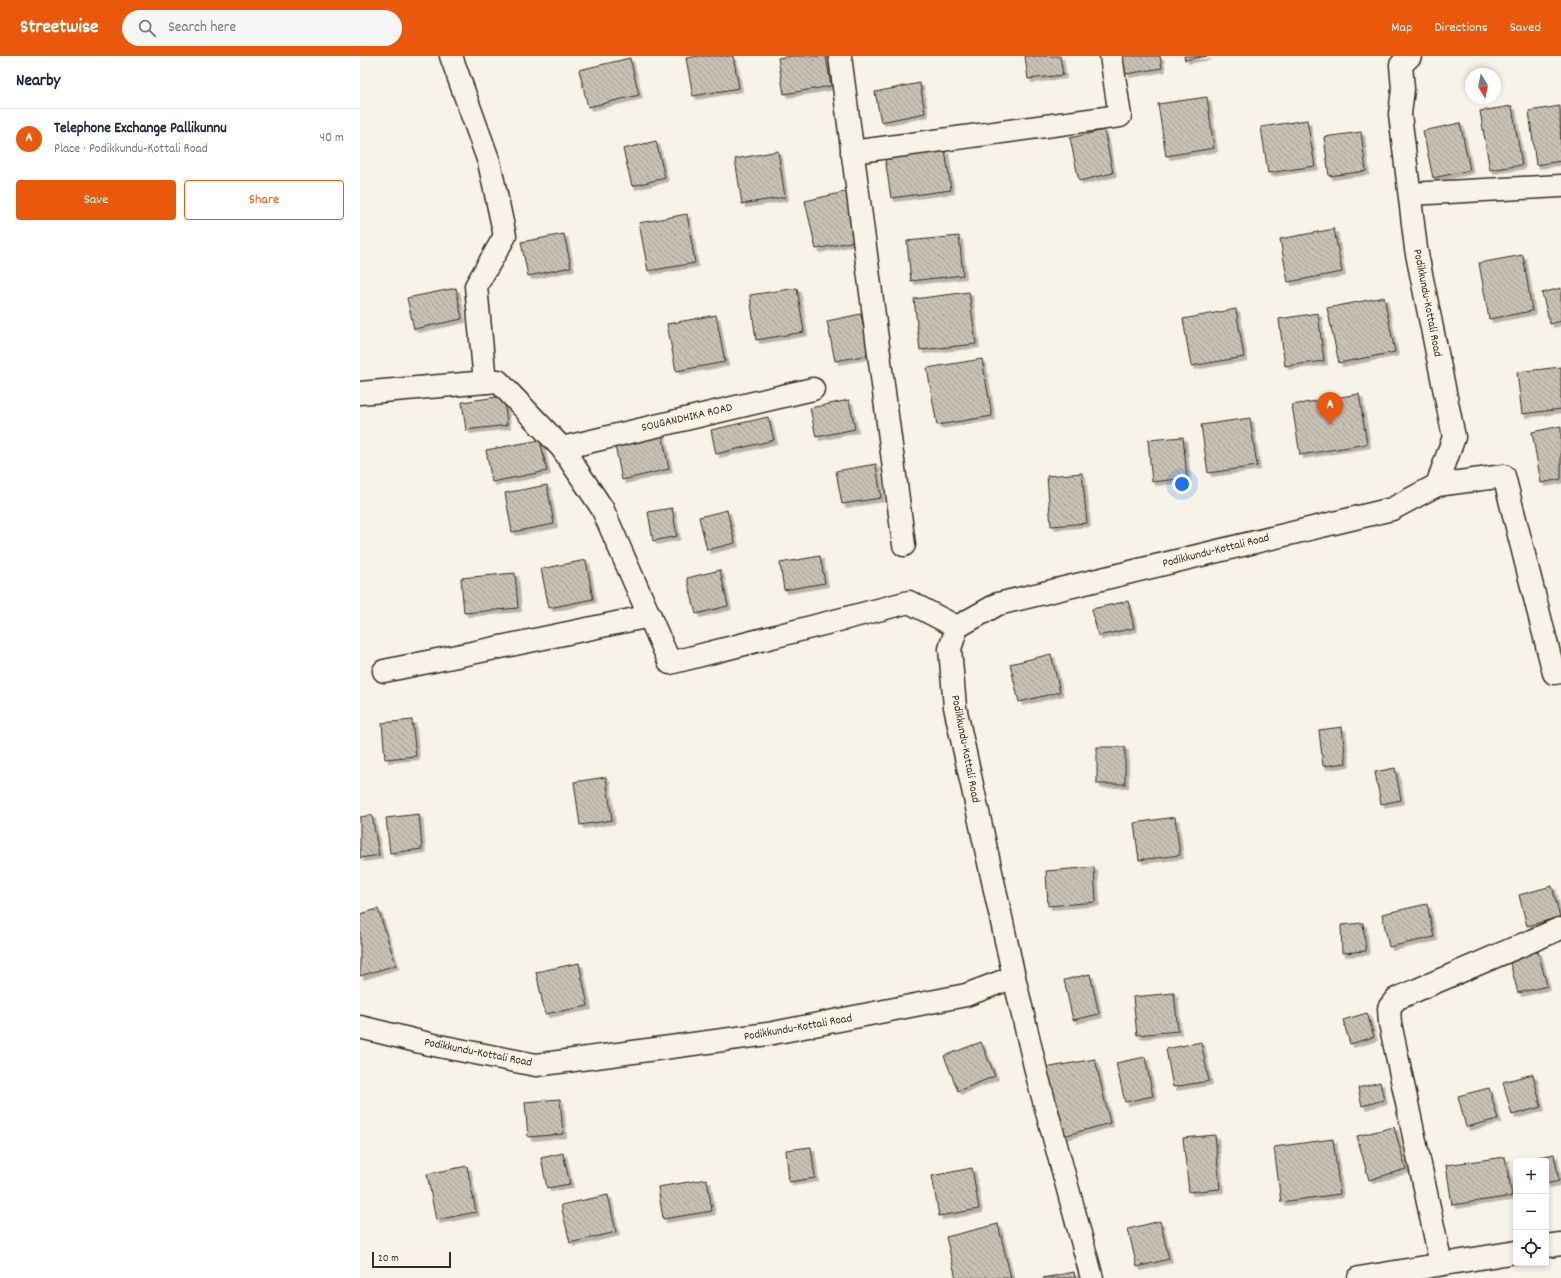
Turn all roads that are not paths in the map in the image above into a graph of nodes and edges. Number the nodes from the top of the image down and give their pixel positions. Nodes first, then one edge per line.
1 (451, 56) edge
2 (840, 56) edge
3 (1111, 56) edge
4 (1410, 56) edge
5 (852, 152) junction
6 (1561, 186) edge
7 (1410, 194) junction
8 (485, 382) junction
9 (813, 389) dead end
10 (360, 393) edge
11 (562, 448) junction
12 (1438, 485) junction
13 (904, 545) dead end
14 (650, 616) junction
15 (957, 627) junction
16 (384, 671) dead end
17 (1561, 672) edge
18 (1559, 929) dead end
19 (1014, 977) junction
20 (360, 1028) edge
21 (1561, 1244) edge
22 (1549, 1246) edge
23 (1513, 1252) edge
24 (1441, 1264) junction
25 (1092, 1278) edge
26 (1359, 1278) edge

1 - 8 street
2 - 5 street
3 - 5 street
4 - 7 street, Podikkundu-Kottali Road
5 - 13 street
6 - 7 street
7 - 12 street, Podikkundu-Kottali Road
8 - 10 street
8 - 11 street
9 - 11 street, SOUGANDHIKA ROAD
11 - 14 street
12 - 15 street, Podikkundu-Kottali Road
12 - 17 street
14 - 15 street
14 - 16 street
15 - 19 street, Podikkundu-Kottali Road
18 - 24 street
19 - 20 street, Podikkundu-Kottali Road
19 - 25 street
21 - 22 street
23 - 24 street
24 - 26 street

